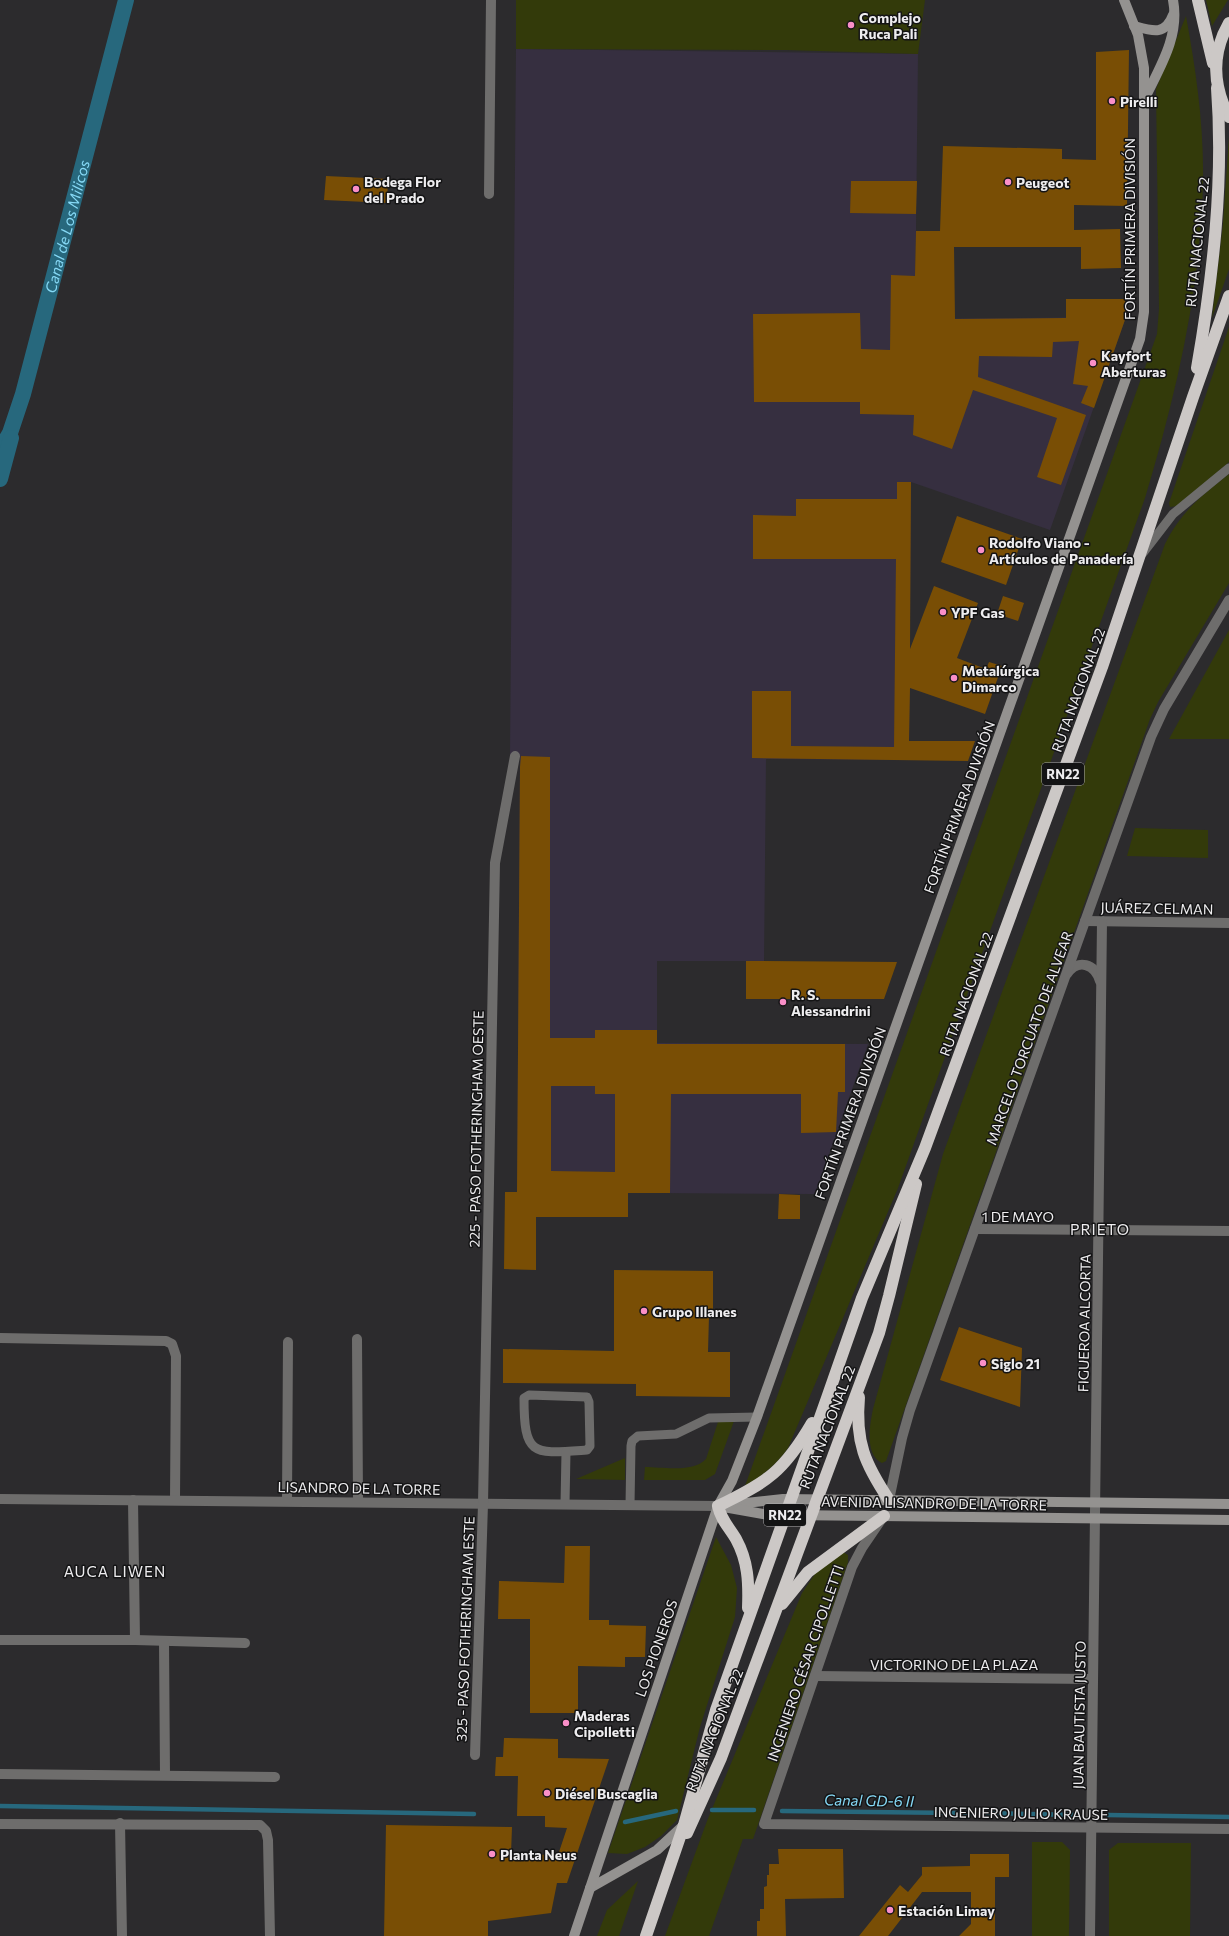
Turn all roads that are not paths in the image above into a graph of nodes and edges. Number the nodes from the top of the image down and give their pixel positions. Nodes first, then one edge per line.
1 (491, 0) edge
2 (1124, 0) edge
3 (1172, 0) edge
4 (1198, 0) edge
5 (1175, 11) junction
6 (1229, 23) edge
7 (1134, 26) junction
8 (1215, 72) junction
9 (1217, 88) junction
10 (1144, 102) junction
11 (1229, 117) edge
12 (489, 194) dead end
13 (1229, 296) edge
14 (1192, 397) junction
15 (1229, 468) edge
16 (1140, 558) junction
17 (1229, 600) edge
18 (515, 756) dead end
19 (1085, 921) junction
20 (1102, 921) junction
21 (1229, 923) edge
22 (1066, 974) junction
23 (1101, 983) junction
24 (925, 1148) junction
25 (975, 1230) junction
26 (1098, 1230) junction
27 (1229, 1231) edge
28 (0, 1338) edge
29 (356, 1339) dead end
30 (288, 1342) dead end
31 (860, 1382) junction
32 (827, 1398) junction
33 (756, 1417) junction
34 (566, 1452) junction
35 (0, 1499) edge
36 (791, 1499) junction
37 (816, 1499) junction
38 (133, 1500) junction
39 (175, 1500) junction
40 (889, 1500) junction
41 (287, 1501) junction
42 (358, 1502) junction
43 (1096, 1502) junction
44 (483, 1504) junction
45 (565, 1504) junction
46 (1229, 1504) edge
47 (630, 1505) junction
48 (718, 1506) junction
49 (785, 1515) junction
50 (810, 1516) junction
51 (884, 1516) junction
52 (1096, 1519) junction
53 (1229, 1520) edge
54 (773, 1618) junction
55 (748, 1620) junction
56 (0, 1640) edge
57 (135, 1640) junction
58 (164, 1642) junction
59 (245, 1643) dead end
60 (815, 1676) junction
61 (1093, 1679) junction
62 (476, 1755) dead end
63 (0, 1774) edge
64 (165, 1775) junction
65 (275, 1777) dead end
66 (0, 1824) edge
67 (120, 1824) junction
68 (764, 1824) joint
69 (684, 1825) junction
70 (1092, 1828) junction
71 (1229, 1829) edge
72 (663, 1887) junction
73 (590, 1888) junction
74 (122, 1936) edge
75 (270, 1936) edge
76 (574, 1936) edge
77 (646, 1936) edge
78 (1090, 1936) edge

1 - 12 street
2 - 7 street, FORTÍN PRIMERA DIVISIÓN
3 - 5 street, FORTÍN PRIMERA DIVISIÓN
4 - 8 highway
5 - 7 street
5 - 10 street, FORTÍN PRIMERA DIVISIÓN
6 - 8 highway, RN22
7 - 10 street, FORTÍN PRIMERA DIVISIÓN
8 - 9 highway, RN22
9 - 11 highway, RN22
9 - 14 highway, RUTA NACIONAL 22 / RN22
10 - 33 street, FORTÍN PRIMERA DIVISIÓN
13 - 14 highway, RUTA NACIONAL 22 / RN22
14 - 16 highway, RUTA NACIONAL 22 / RN22
15 - 16 lane
16 - 24 highway, RUTA NACIONAL 22 / RN22
17 - 19 street, MARCELO TORCUATO DE ALVEAR
18 - 44 street, 225 - PASO FOTHERINGHAM OESTE
19 - 20 street, JUÁREZ CELMAN
19 - 22 street, MARCELO TORCUATO DE ALVEAR
20 - 21 street, JUÁREZ CELMAN
20 - 23 street, FIGUEROA ALCORTA
22 - 23 street
22 - 25 street, MARCELO TORCUATO DE ALVEAR
23 - 26 street, FIGUEROA ALCORTA
24 - 31 highway, RUTA NACIONAL 22 / RN22
24 - 32 highway, RUTA NACIONAL 22 / RN22
25 - 26 street, 1 DE MAYO
25 - 40 street, MARCELO TORCUATO DE ALVEAR
26 - 27 street, 1 DE MAYO
26 - 43 street, FIGUEROA ALCORTA
28 - 39 street
29 - 42 street
30 - 41 street
31 - 37 highway, RUTA NACIONAL 22 / RN22
31 - 40 highway
32 - 36 highway, RUTA NACIONAL 22 / RN22
32 - 48 highway
33 - 47 lane
33 - 48 street, FORTÍN PRIMERA DIVISIÓN
34 - 34 lane
34 - 45 lane
35 - 38 street, LISANDRO DE LA TORRE
36 - 37 street, AVENIDA LISANDRO DE LA TORRE
36 - 48 street, AVENIDA LISANDRO DE LA TORRE
36 - 49 highway, RUTA NACIONAL 22 / RN22
37 - 40 street, AVENIDA LISANDRO DE LA TORRE
37 - 50 highway, RUTA NACIONAL 22 / RN22
38 - 39 street, LISANDRO DE LA TORRE
38 - 57 street
39 - 41 street, LISANDRO DE LA TORRE
40 - 43 street, AVENIDA LISANDRO DE LA TORRE
41 - 42 street, LISANDRO DE LA TORRE
42 - 44 street, LISANDRO DE LA TORRE
43 - 46 street, AVENIDA LISANDRO DE LA TORRE
43 - 52 street, FIGUEROA ALCORTA
44 - 45 street, LISANDRO DE LA TORRE
44 - 62 street, 325 - PASO FOTHERINGHAM ESTE
45 - 47 street, LISANDRO DE LA TORRE
47 - 48 street, LISANDRO DE LA TORRE
48 - 49 street, AVENIDA LISANDRO DE LA TORRE
48 - 55 highway
48 - 73 street, LOS PIONEROS
49 - 50 street, AVENIDA LISANDRO DE LA TORRE
49 - 55 highway, RUTA NACIONAL 22 / RN22
50 - 51 street, AVENIDA LISANDRO DE LA TORRE
50 - 54 highway, RUTA NACIONAL 22 / RN22
51 - 52 street, AVENIDA LISANDRO DE LA TORRE
51 - 54 highway
51 - 60 street, INGENIERO CÉSAR CIPOLLETTI
52 - 53 street, AVENIDA LISANDRO DE LA TORRE
52 - 61 street, JUAN BAUTISTA JUSTO
54 - 72 highway, RUTA NACIONAL 22 / RN22
55 - 69 highway, RUTA NACIONAL 22 / RN22
56 - 57 street
57 - 58 street
58 - 59 street
58 - 64 street
60 - 61 street, VICTORINO DE LA PLAZA
60 - 68 street, INGENIERO CÉSAR CIPOLLETTI
61 - 70 street, JUAN BAUTISTA JUSTO
63 - 64 street
64 - 65 street
66 - 67 street
67 - 74 street
67 - 75 street
68 - 70 street, INGENIERO JULIO KRAUSE
69 - 72 highway, RUTA NACIONAL 22 / RN22
69 - 73 street
70 - 71 street, INGENIERO JULIO KRAUSE
70 - 78 street, JUAN BAUTISTA JUSTO
72 - 77 highway, RUTA NACIONAL 22 / RN22
73 - 76 street, LOS PIONEROS

